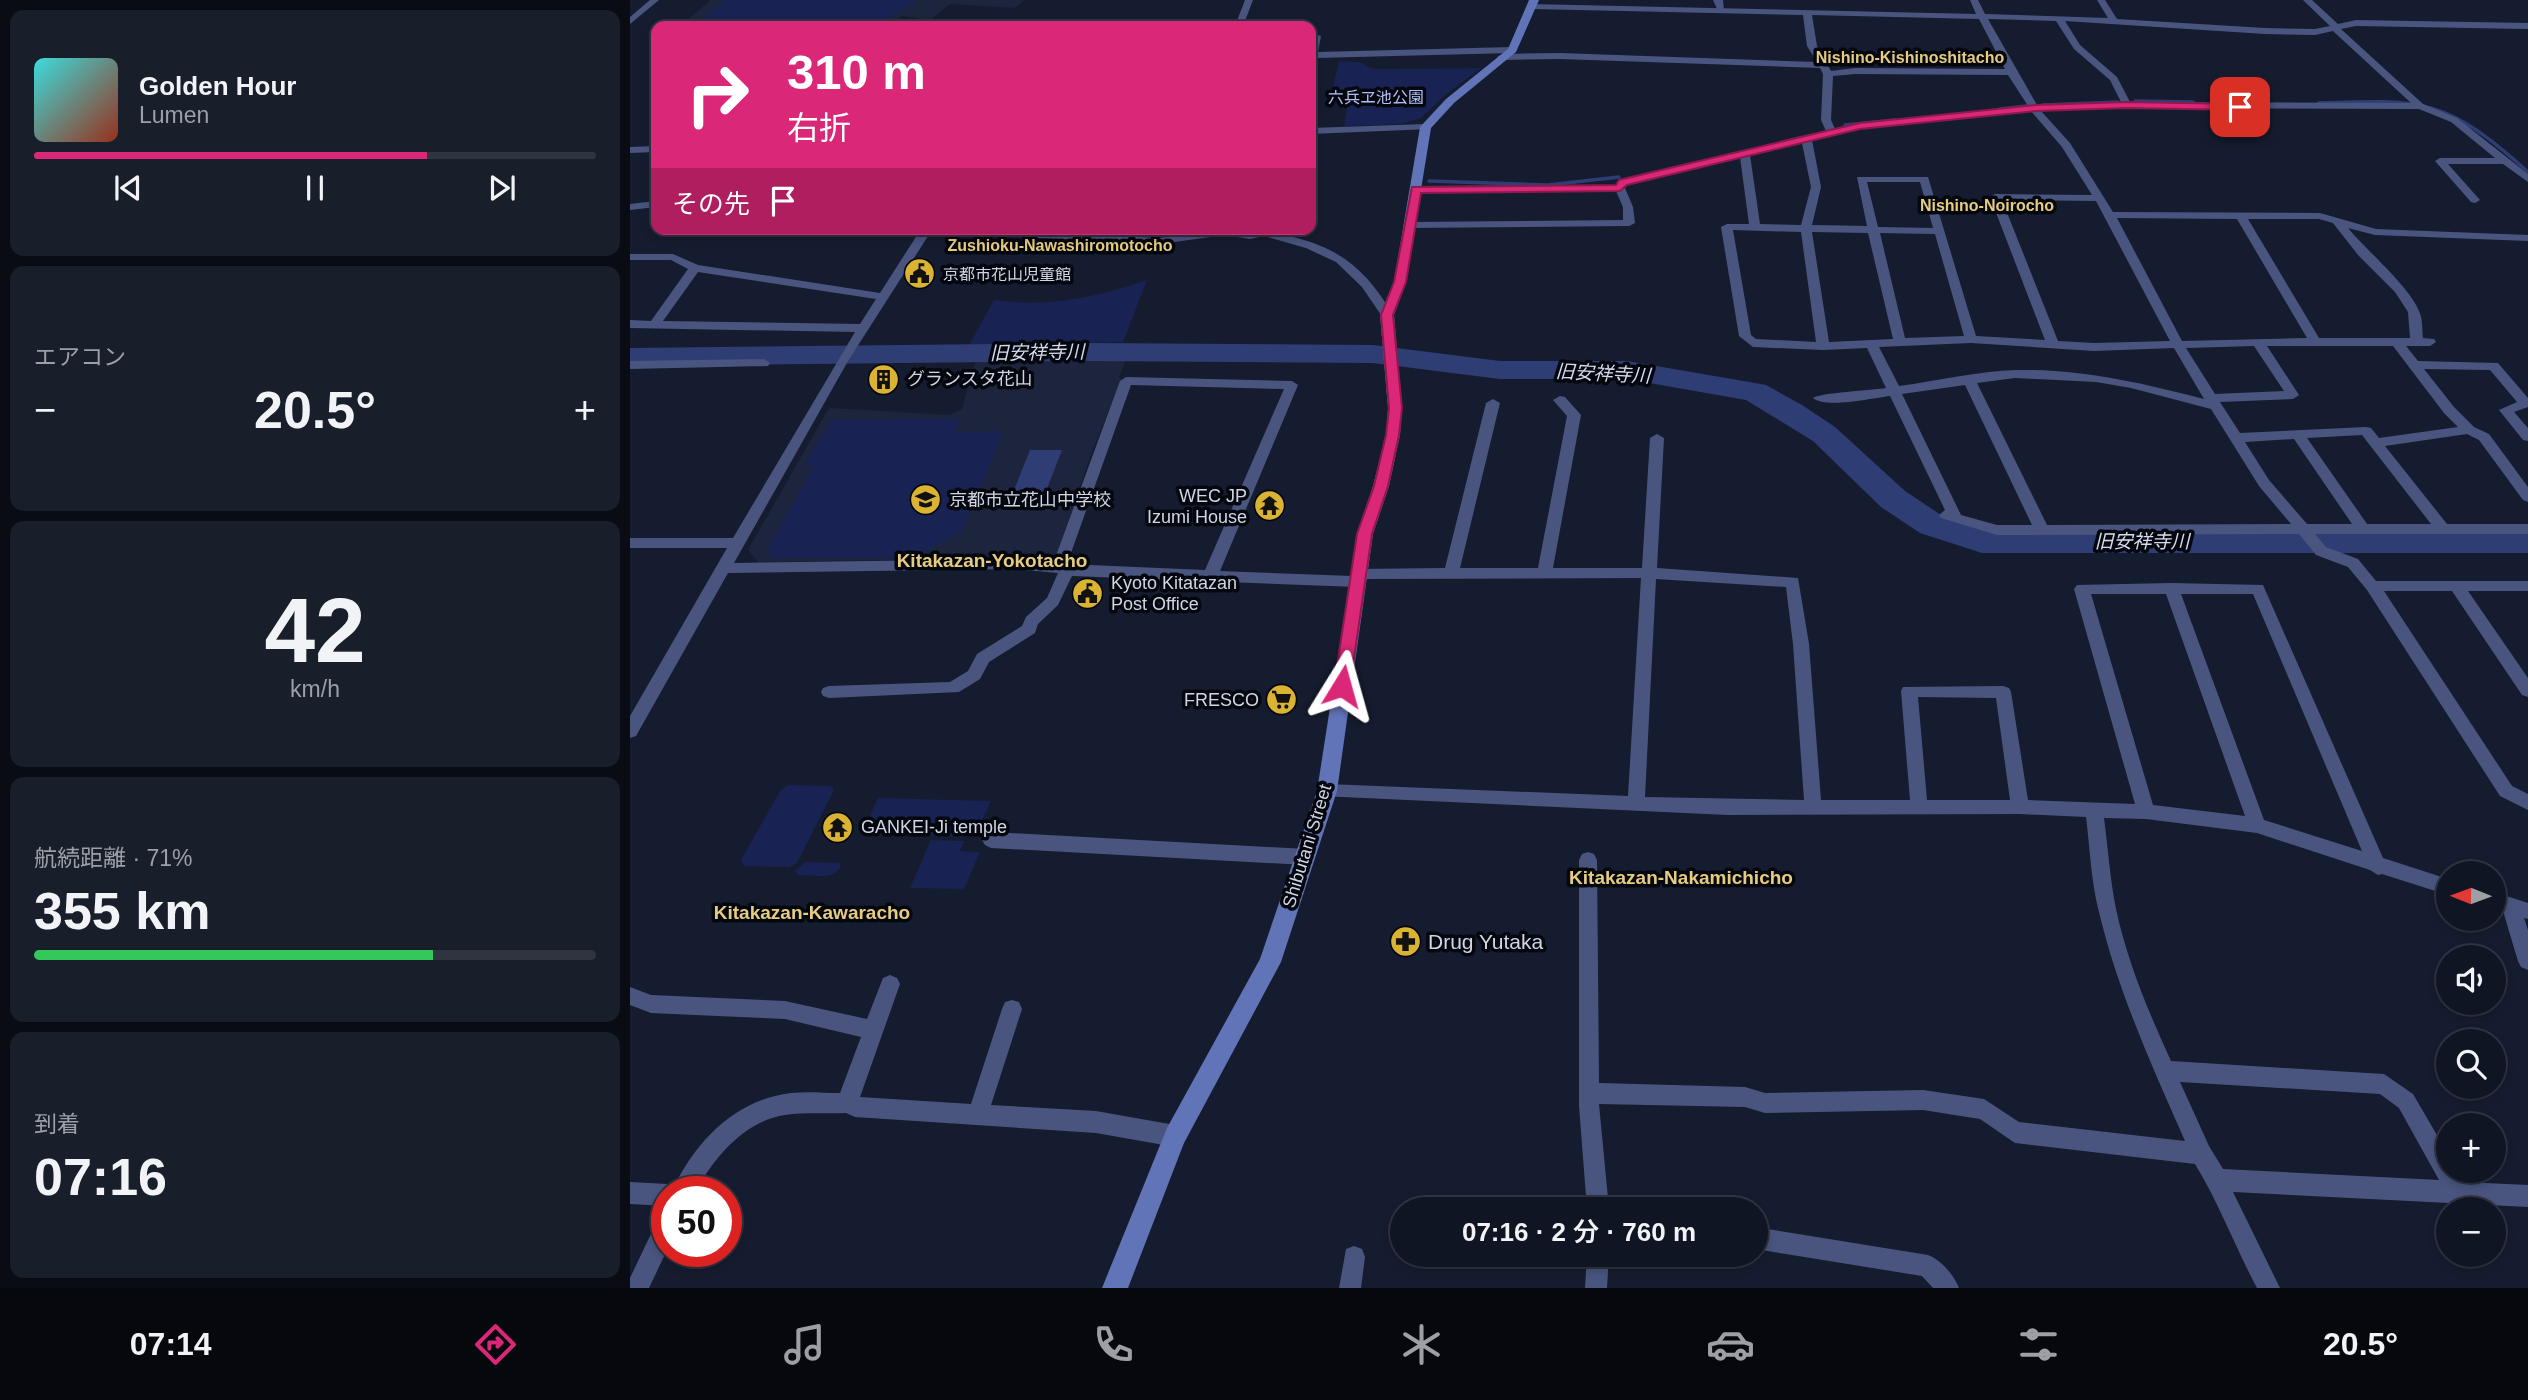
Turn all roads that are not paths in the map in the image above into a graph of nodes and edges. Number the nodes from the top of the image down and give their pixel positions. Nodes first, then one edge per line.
1 (655, 0) edge
2 (1249, 0) edge
3 (1815, 0) edge
4 (1974, 0) edge
5 (2101, 0) edge
6 (2307, 0) edge
7 (1533, 3) edge
8 (1720, 4) edge
9 (1810, 12) junction
10 (1983, 17) junction
11 (2059, 18) junction
12 (630, 21) edge
13 (1240, 21) edge
14 (2114, 22) junction
15 (2528, 26) edge
16 (2336, 28) junction
17 (1507, 53) junction
18 (1316, 57) edge
19 (1821, 65) junction
20 (2012, 72) junction
21 (1828, 74) junction
22 (2417, 103) junction
23 (2127, 105) junction
24 (2036, 108) junction
25 (1426, 127) junction
26 (1316, 131) edge
27 (1832, 132) junction
28 (1806, 138) junction
29 (651, 149) edge
30 (630, 150) edge
31 (1745, 153) junction
32 (2507, 161) junction
33 (2528, 179) edge
34 (1620, 188) junction
35 (1416, 189) junction
36 (2099, 198) junction
37 (2475, 200) dead end
38 (651, 205) edge
39 (630, 207) edge
40 (2240, 214) junction
41 (2110, 215) junction
42 (2336, 220) junction
43 (1410, 225) junction
44 (1755, 227) junction
45 (1806, 229) junction
46 (1872, 230) junction
47 (1939, 231) junction
48 (924, 235) edge
49 (1033, 235) edge
50 (1203, 235) edge
51 (1274, 235) edge
52 (2528, 238) edge
53 (630, 257) edge
54 (695, 268) junction
55 (885, 296) junction
56 (1387, 315) junction
57 (630, 324) edge
58 (655, 324) junction
59 (863, 328) junction
60 (1971, 338) junction
61 (1900, 342) junction
62 (2052, 342) junction
63 (2258, 342) junction
64 (2397, 342) junction
65 (2417, 342) junction
66 (2430, 342) dead end
67 (2315, 343) junction
68 (1872, 345) junction
69 (2178, 345) junction
70 (1823, 346) junction
71 (764, 363) dead end
72 (630, 365) edge
73 (2414, 365) junction
74 (1969, 381) junction
75 (1894, 391) junction
76 (1819, 398) dead end
77 (1560, 400) dead end
78 (2213, 402) junction
79 (2526, 402) edge
80 (1493, 403) dead end
81 (2469, 430) junction
82 (2298, 435) junction
83 (2528, 437) edge
84 (1657, 438) dead end
85 (2234, 438) junction
86 (2376, 443) junction
87 (2528, 496) edge
88 (2443, 529) junction
89 (2528, 529) edge
90 (2042, 530) junction
91 (2301, 530) junction
92 (2362, 530) junction
93 (630, 543) edge
94 (740, 544) junction
95 (2321, 551) joint
96 (725, 568) junction
97 (1063, 569) junction
98 (1451, 573) junction
99 (1649, 573) junction
100 (1544, 574) junction
101 (1210, 576) junction
102 (1357, 578) junction
103 (2372, 586) junction
104 (2456, 586) junction
105 (2528, 586) edge
106 (2171, 588) junction
107 (2528, 691) edge
108 (830, 692) dead end
109 (630, 731) edge
110 (1327, 791) junction
111 (1636, 802) junction
112 (2528, 803) edge
113 (1919, 806) junction
114 (2020, 807) junction
115 (1813, 808) junction
116 (2094, 810) junction
117 (2146, 812) junction
118 (2257, 825) junction
119 (991, 840) dead end
120 (1306, 857) junction
121 (1588, 860) dead end
122 (2378, 867) junction
123 (2436, 884) edge
124 (2511, 906) edge
125 (2528, 961) edge
126 (890, 984) dead end
127 (630, 996) edge
128 (1012, 1009) dead end
129 (873, 1030) junction
130 (2164, 1071) junction
131 (1590, 1093) junction
132 (847, 1103) junction
133 (978, 1114) junction
134 (1175, 1136) junction
135 (2201, 1154) junction
136 (691, 1176) edge
137 (2217, 1180) junction
138 (2458, 1192) junction
139 (630, 1193) edge
140 (651, 1194) edge
141 (2528, 1196) edge
142 (1597, 1197) edge
143 (1768, 1240) edge
144 (1354, 1257) dead end
145 (651, 1259) edge
146 (1597, 1267) edge
147 (637, 1288) edge
148 (1115, 1288) edge
149 (1350, 1288) edge
150 (1596, 1288) edge
151 (1948, 1288) edge
152 (2269, 1288) edge

1 - 12 street
2 - 13 street
3 - 9 street
4 - 10 street
5 - 14 street
6 - 16 street
7 - 8 street
7 - 17 main road
8 - 9 street
9 - 10 street
9 - 19 street
10 - 11 street
10 - 20 street
11 - 14 street
11 - 23 street
14 - 16 street
15 - 16 street
16 - 22 street
17 - 18 street
17 - 19 street
17 - 25 main road
19 - 21 street
20 - 21 street
20 - 24 street
21 - 27 street
22 - 23 street
22 - 32 street
23 - 24 street
24 - 27 street
24 - 36 street
25 - 26 street
25 - 35 main road, Shibutani Street
27 - 28 street
28 - 31 street
28 - 45 street
29 - 30 street
31 - 34 street
31 - 44 street
32 - 33 street
32 - 37 street
34 - 35 street
34 - 43 street
35 - 43 main road, Shibutani Street
36 - 41 street
36 - 62 street
38 - 39 street
40 - 41 street
40 - 42 street
40 - 67 street
41 - 69 street
42 - 52 street
42 - 65 street
43 - 56 main road, Shibutani Street
44 - 45 street
44 - 70 street
45 - 46 street
45 - 70 street
46 - 47 street
46 - 47 street
46 - 61 street
47 - 60 street
48 - 55 street
49 - 50 street
51 - 56 street
53 - 54 street
54 - 55 street
54 - 58 street
55 - 59 street
56 - 102 main road, Shibutani Street
57 - 58 street
58 - 59 street
59 - 94 street
60 - 61 street
60 - 62 street
61 - 68 street
62 - 69 street
63 - 67 street
63 - 69 street
63 - 78 street
64 - 65 street
64 - 67 street
64 - 73 street
65 - 66 street
68 - 70 street
68 - 75 street
69 - 78 street
71 - 72 street
73 - 79 street
73 - 81 street
74 - 75 street
74 - 78 street
74 - 90 street
75 - 76 street
75 - 90 street
77 - 100 street
78 - 85 street
79 - 83 street
80 - 98 street
81 - 86 street
81 - 87 street
82 - 85 street
82 - 86 street
82 - 92 street
84 - 99 street
85 - 91 street
86 - 88 street
88 - 89 street
88 - 92 street
90 - 91 street
91 - 92 street
91 - 95 street
93 - 94 street
94 - 96 street
95 - 103 street
96 - 97 street
96 - 109 street
97 - 101 street
97 - 101 street
97 - 108 street
98 - 100 street
98 - 102 street
99 - 100 street
99 - 111 street
99 - 115 street
101 - 102 street
102 - 110 main road, Shibutani Street
103 - 104 street
103 - 112 street
104 - 105 street
104 - 107 street
106 - 117 street
106 - 118 street
106 - 122 street
110 - 111 street
110 - 120 main road, Shibutani Street
111 - 115 street
113 - 114 street
113 - 114 street
113 - 115 street
114 - 116 street
116 - 117 street
116 - 130 street
117 - 118 street
118 - 122 street
119 - 120 street
120 - 134 main road, Shibutani Street
121 - 131 street
122 - 123 street
124 - 125 street
126 - 129 street
127 - 129 street
128 - 133 street
129 - 132 street
130 - 135 street
130 - 138 street
131 - 135 street
131 - 142 street
132 - 133 street
132 - 136 street
133 - 134 street
134 - 148 main road, Shibutani Street
135 - 137 street
137 - 138 street
137 - 152 street
138 - 141 street
139 - 140 street
143 - 151 street
144 - 149 street
145 - 147 street
146 - 150 street

